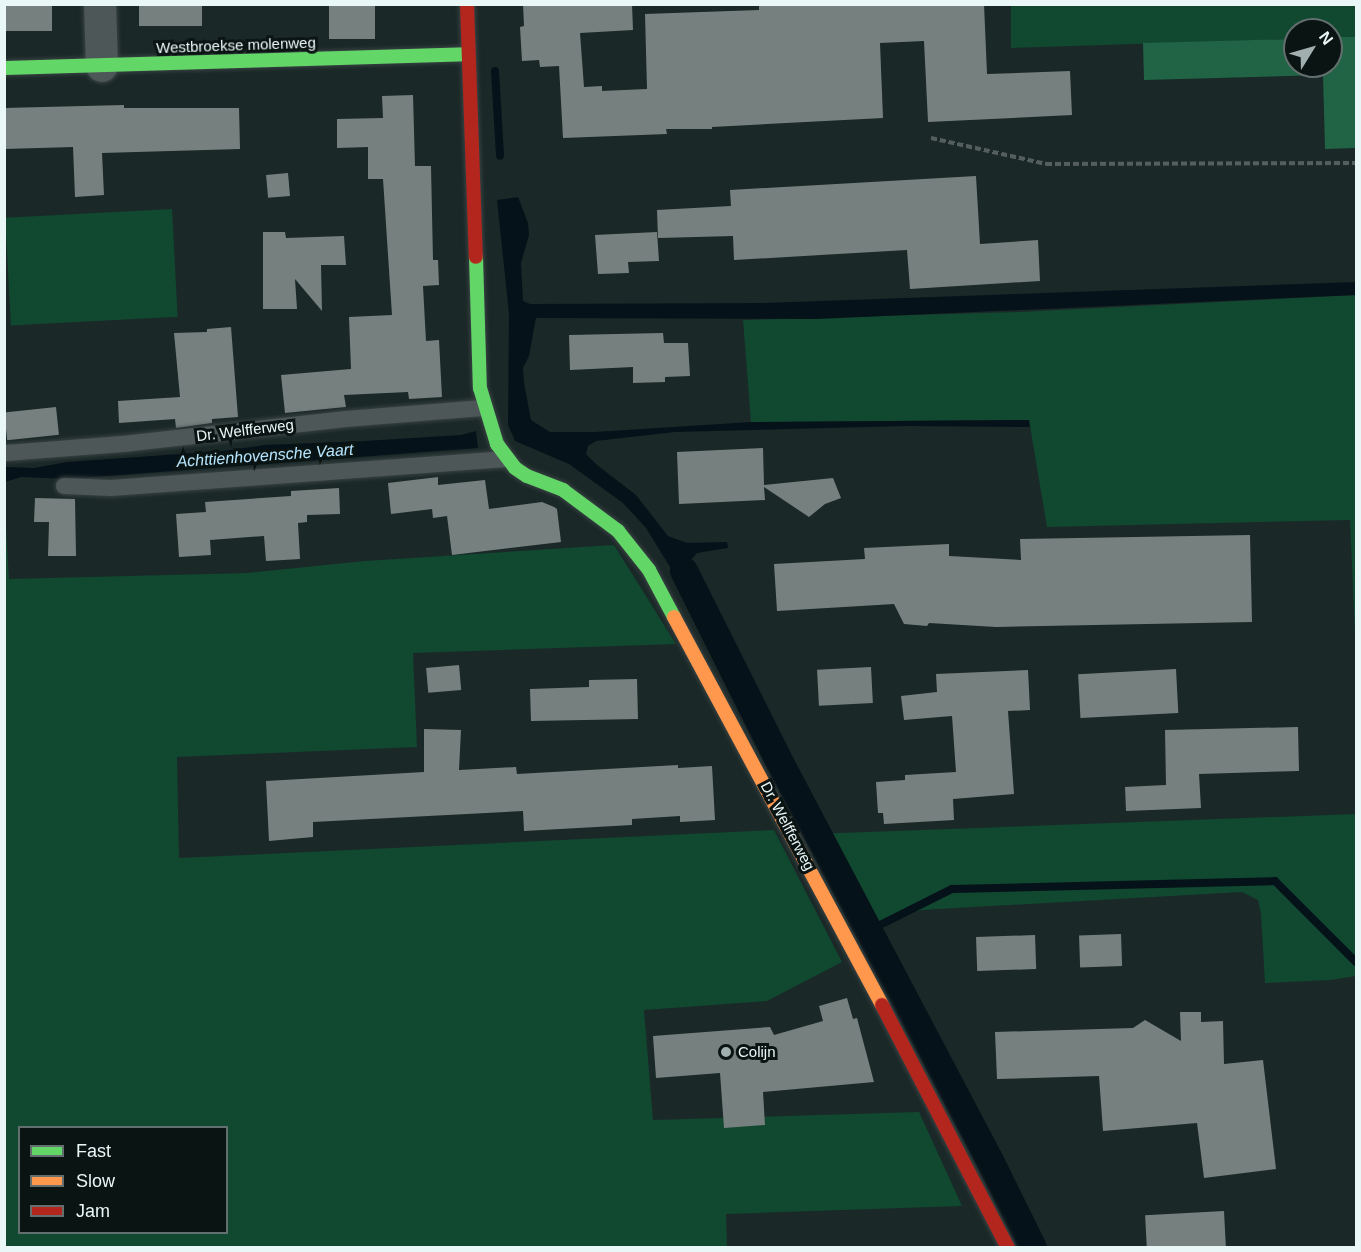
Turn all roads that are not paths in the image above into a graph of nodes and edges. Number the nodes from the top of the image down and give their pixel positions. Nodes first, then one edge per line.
1 (100, 4) edge
2 (467, 4) edge
3 (468, 54) junction
4 (102, 66) junction
5 (4, 69) edge
6 (484, 410) junction
7 (6, 453) dead end
8 (506, 457) junction
9 (64, 486) dead end
10 (1008, 1248) edge

1 - 4 street
2 - 3 street, Dr. Welfferweg
3 - 4 street, Westbroekse molenweg
3 - 6 street, Dr. Welfferweg
4 - 5 street, Westbroekse molenweg
6 - 7 lane, Dr. Welfferweg
6 - 8 street, Dr. Welfferweg
8 - 9 lane
8 - 10 street, Dr. Welfferweg

